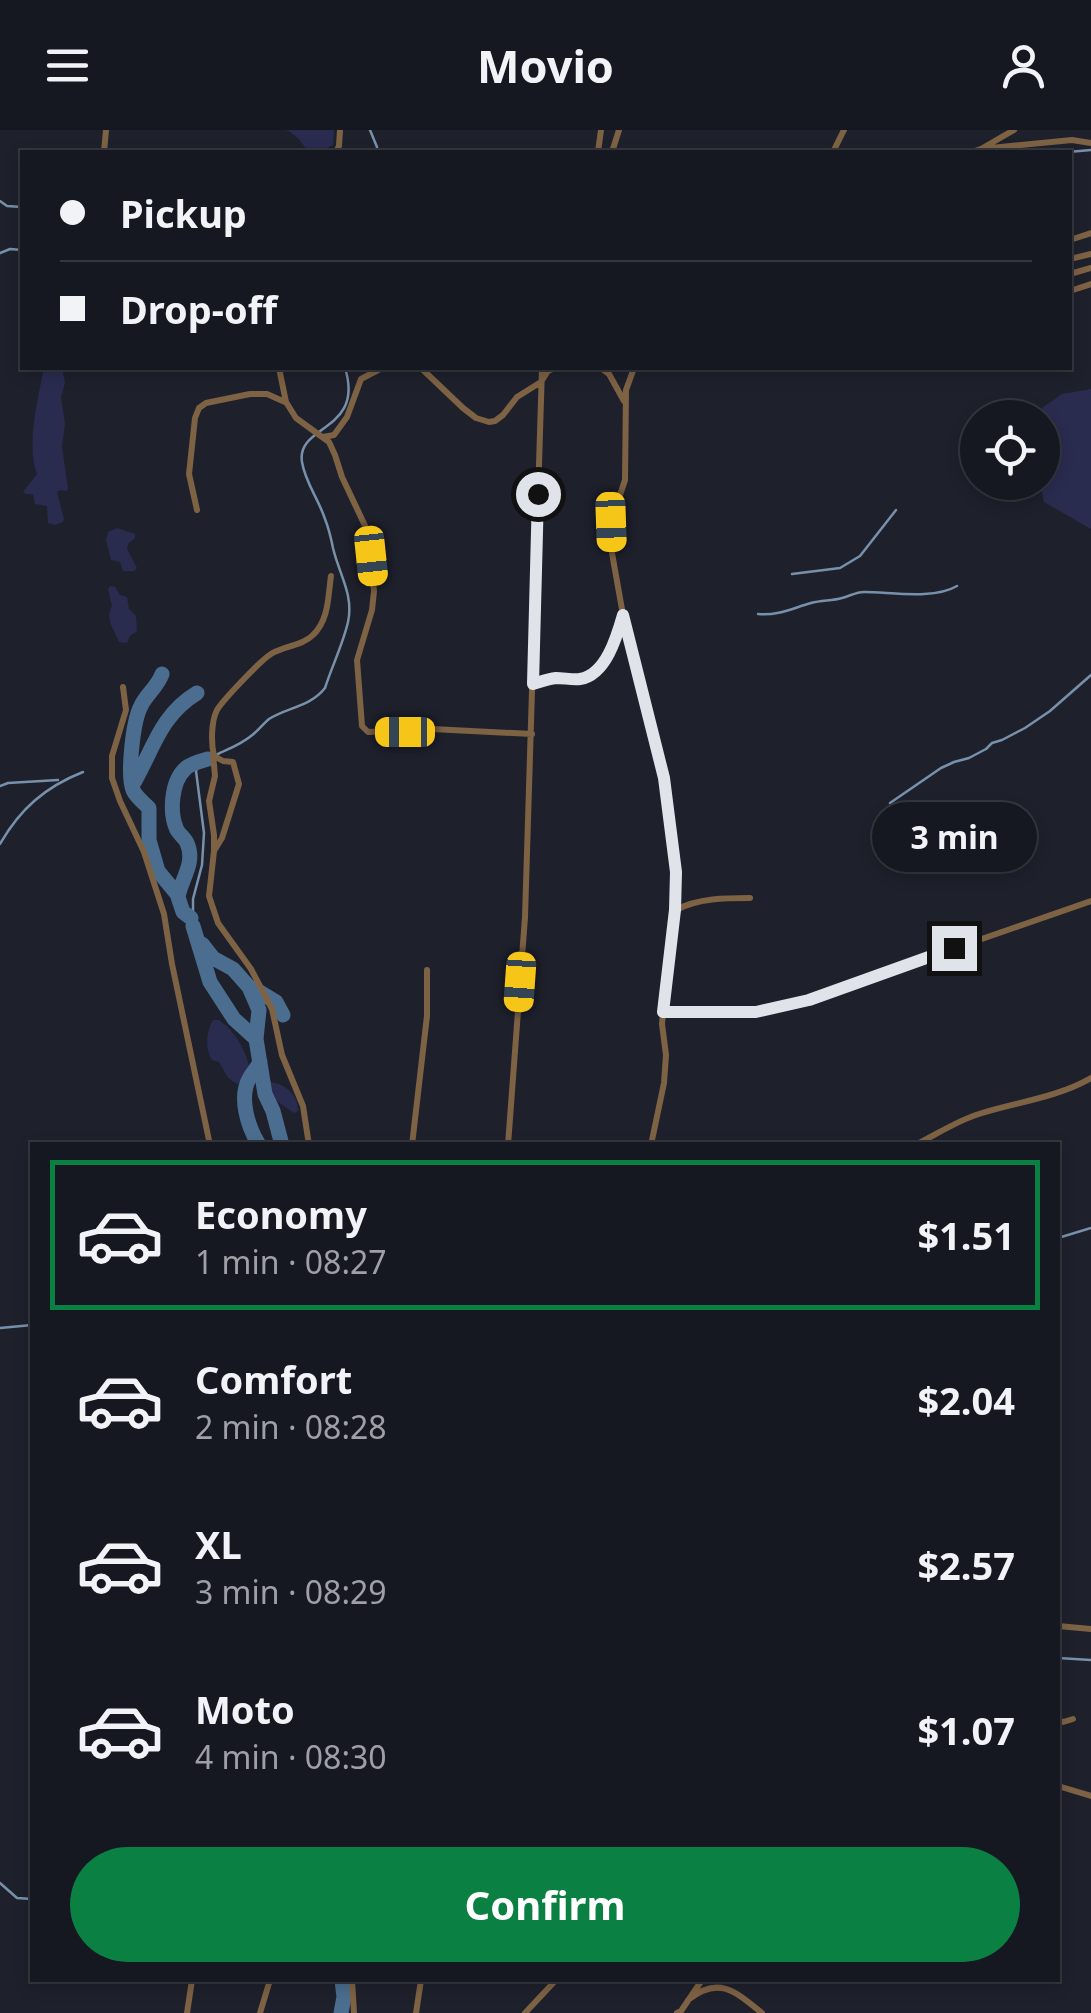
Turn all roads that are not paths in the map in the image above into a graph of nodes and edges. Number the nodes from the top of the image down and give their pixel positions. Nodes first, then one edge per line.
1 (1014, 130) edge
2 (1091, 143) edge
3 (981, 150) joint
4 (279, 370) edge
5 (378, 370) edge
6 (423, 370) edge
7 (542, 370) edge
8 (551, 370) edge
9 (604, 370) edge
10 (633, 370) edge
11 (542, 382) junction
12 (286, 402) junction
13 (626, 406) junction
14 (323, 438) junction
15 (198, 510) dead end
16 (331, 576) dead end
17 (623, 615) junction
18 (533, 684) junction
19 (123, 687) dead end
20 (532, 734) junction
21 (213, 754) junction
22 (214, 851) junction
23 (750, 898) dead end
24 (1091, 901) edge
25 (675, 910) junction
26 (427, 970) dead end
27 (663, 1012) junction
28 (1091, 1078) edge
29 (209, 1142) edge
30 (309, 1142) edge
31 (412, 1142) edge
32 (508, 1142) edge
33 (652, 1142) edge
34 (921, 1142) edge
35 (1060, 1626) edge
36 (1091, 1629) edge
37 (1073, 1718) dead end
38 (1060, 1721) edge
39 (1060, 1787) edge
40 (1091, 1796) edge
41 (192, 1982) edge
42 (269, 1982) edge
43 (352, 1982) edge
44 (421, 1982) edge
45 (554, 1982) edge
46 (701, 1982) edge
47 (688, 2000) junction
48 (187, 2013) edge
49 (260, 2013) edge
50 (354, 2013) edge
51 (416, 2013) edge
52 (525, 2013) edge
53 (677, 2013) edge
54 (762, 2013) edge

1 - 3 street
2 - 3 street
4 - 12 street
5 - 14 street
6 - 11 street
7 - 11 street
8 - 11 street
9 - 13 street
10 - 13 street
11 - 18 street
12 - 14 street
12 - 15 street
13 - 17 street
14 - 20 street
16 - 21 street
17 - 18 street
17 - 25 street
18 - 20 street
19 - 29 street
20 - 32 street
21 - 22 street
21 - 22 street
22 - 30 street
23 - 25 street
24 - 27 street
25 - 27 street
26 - 31 street
27 - 33 street
28 - 34 street
35 - 36 street
37 - 38 street
39 - 40 street
41 - 48 street
42 - 49 street
43 - 50 street
44 - 51 street
45 - 52 street
46 - 47 street
47 - 53 street
47 - 54 street

